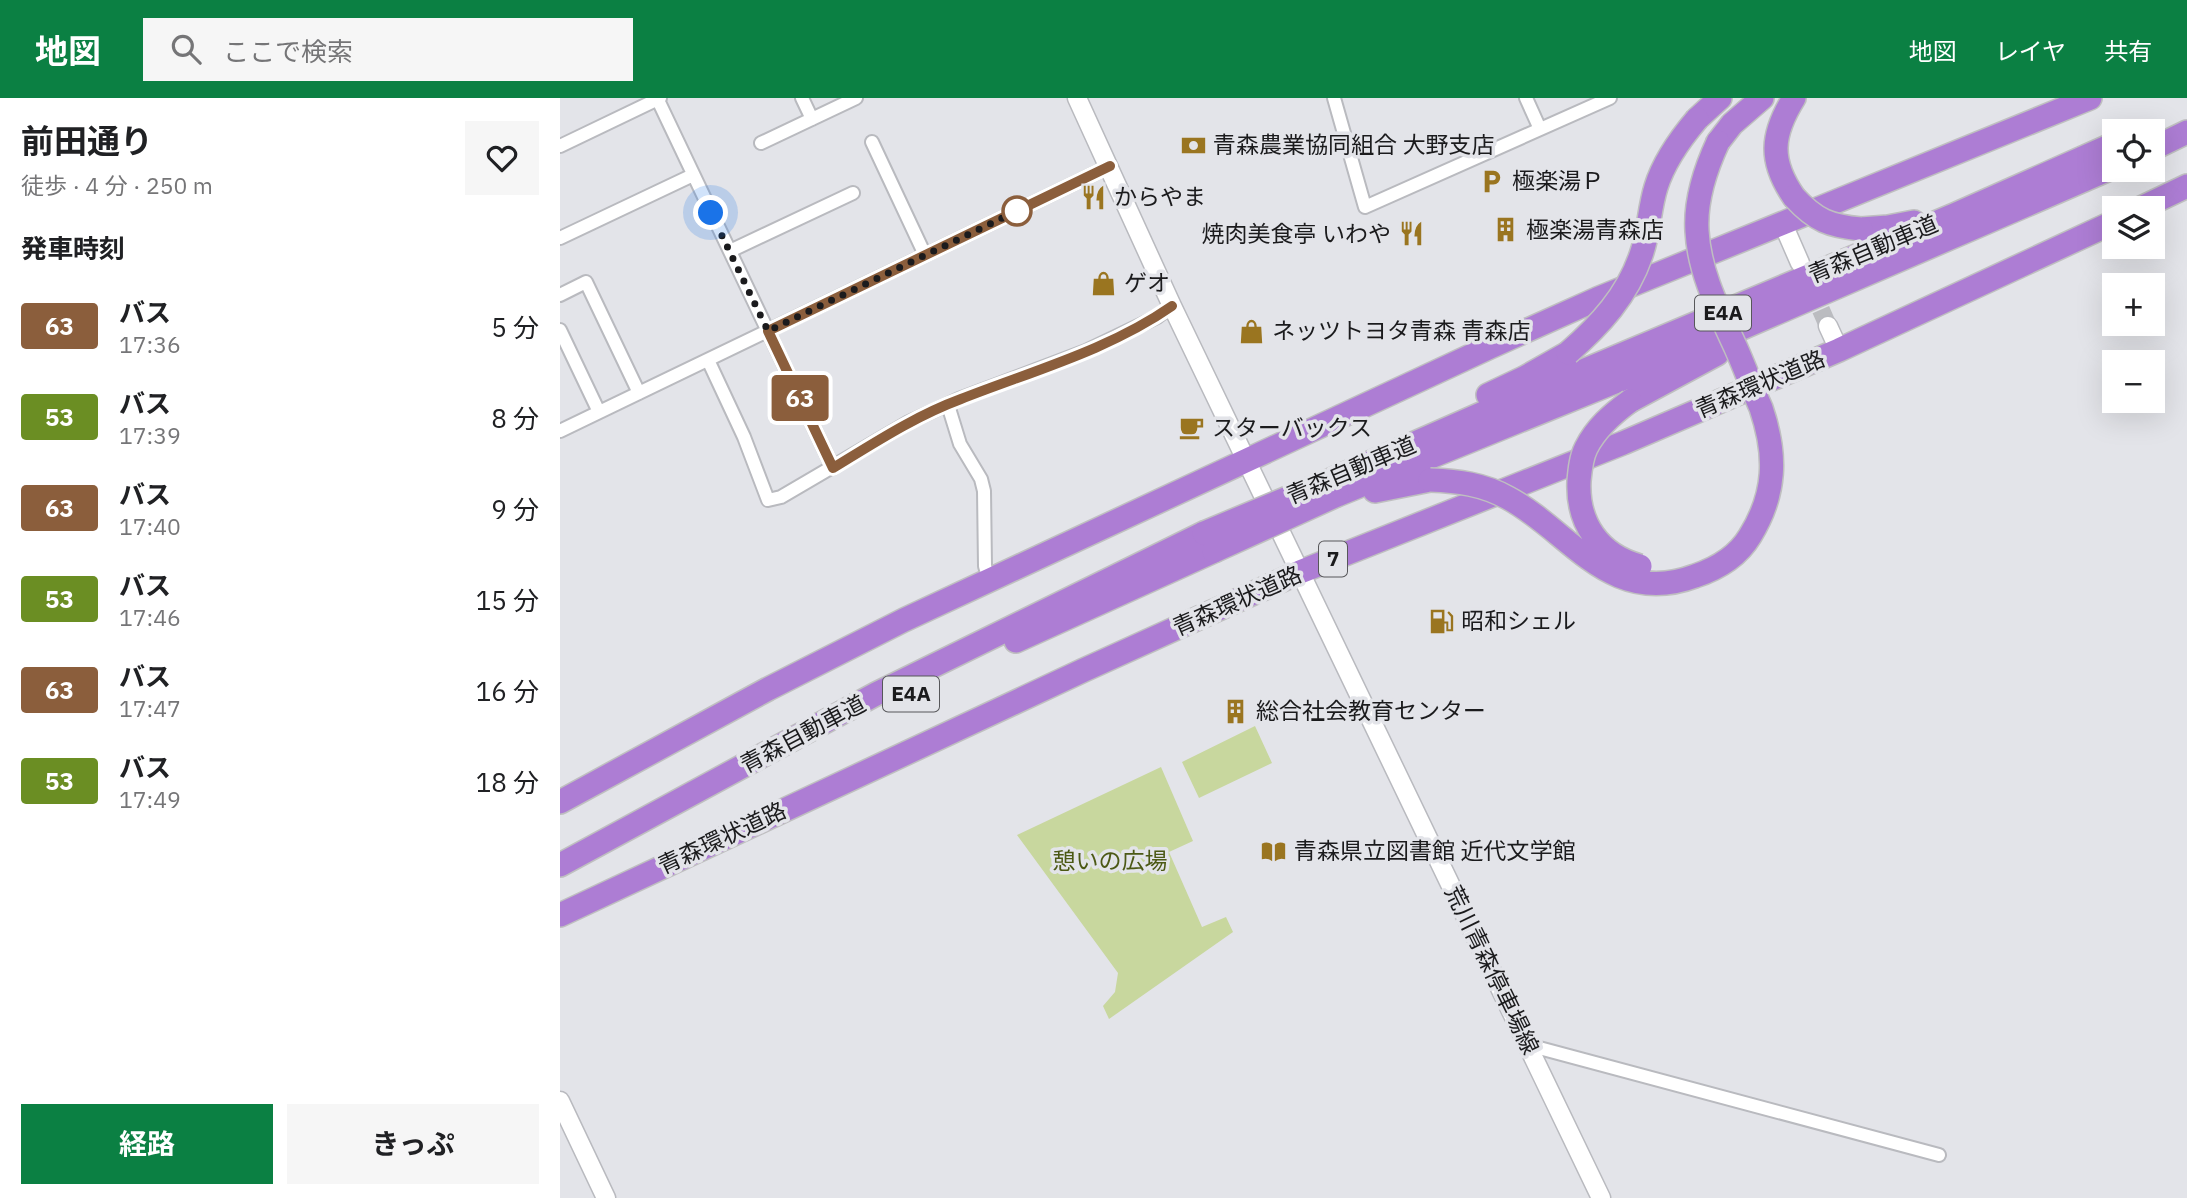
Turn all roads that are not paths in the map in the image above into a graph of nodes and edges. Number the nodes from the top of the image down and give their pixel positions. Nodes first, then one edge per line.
1 (658, 98) edge
2 (802, 98) edge
3 (856, 98) edge
4 (1076, 98) edge
5 (1334, 98) edge
6 (1526, 98) edge
7 (1610, 98) edge
8 (1720, 98) edge
9 (1742, 98) edge
10 (1762, 98) edge
11 (1794, 98) edge
12 (2090, 98) edge
13 (812, 119) junction
14 (2187, 122) edge
15 (2165, 128) edge
16 (1540, 129) junction
17 (1708, 132) junction
18 (2187, 132) edge
19 (561, 142) edge
20 (872, 142) dead end
21 (2165, 143) edge
22 (761, 144) dead end
23 (2102, 150) edge
24 (1110, 166) junction
25 (2102, 171) edge
26 (693, 175) junction
27 (2187, 186) edge
28 (853, 193) dead end
29 (2165, 197) edge
30 (1783, 224) junction
31 (1955, 226) junction
32 (2102, 228) edge
33 (560, 238) edge
34 (730, 251) junction
35 (925, 255) junction
36 (1800, 263) dead end
37 (560, 295) edge
38 (1172, 306) junction
39 (1828, 326) tunnel mouth
40 (560, 330) edge
41 (768, 331) junction
42 (1839, 350) junction
43 (708, 360) junction
44 (639, 393) junction
45 (948, 405) junction
46 (598, 412) junction
47 (560, 431) edge
48 (1248, 461) junction
49 (833, 468) junction
50 (1334, 488) junction
51 (1212, 536) junction
52 (1300, 572) junction
53 (989, 580) junction
54 (560, 802) edge
55 (560, 865) edge
56 (560, 915) edge
57 (1528, 1045) junction
58 (560, 1101) edge
59 (1939, 1156) dead end
60 (1595, 1195) edge
61 (606, 1198) edge

1 - 19 street
1 - 26 street
2 - 13 street
3 - 13 street
4 - 24 main road, 荒川青森停車場線
5 - 16 street
6 - 16 street
7 - 16 street
8 - 17 highway
9 - 17 highway
10 - 17 highway
11 - 31 highway, bridge
12 - 30 highway
13 - 22 street
14 - 15 highway
17 - 31 highway, bridge
17 - 50 highway, bridge
17 - 50 highway, bridge
18 - 21 highway
20 - 35 street
23 - 31 highway, 青森自動車道 / E4A
24 - 35 street
24 - 38 main road, 荒川青森停車場線
25 - 31 highway, 青森自動車道 / E4A
26 - 33 street
26 - 34 street
27 - 29 highway
28 - 34 street
30 - 36 main road
30 - 48 highway
31 - 50 highway, 青森自動車道 / E4A
32 - 42 highway, 青森環状道路 / 7
34 - 41 street
35 - 41 street
37 - 44 street
38 - 45 street
38 - 48 main road, 荒川青森停車場線
39 - 42 main road
40 - 46 street
41 - 43 street
41 - 49 street
42 - 52 highway, 青森環状道路 / 7
43 - 44 street
43 - 49 street
44 - 46 street
45 - 49 street
45 - 53 street
46 - 47 street
48 - 52 main road, 荒川青森停車場線
48 - 53 highway
50 - 51 highway, 青森自動車道 / E4A, bridge
50 - 51 highway, 青森自動車道 / E4A, bridge
51 - 55 highway, 青森自動車道 / E4A
52 - 56 highway, 青森環状道路 / 7
52 - 57 main road, 荒川青森停車場線
53 - 54 highway
57 - 59 street
57 - 60 main road, 荒川青森停車場線
58 - 61 main road

